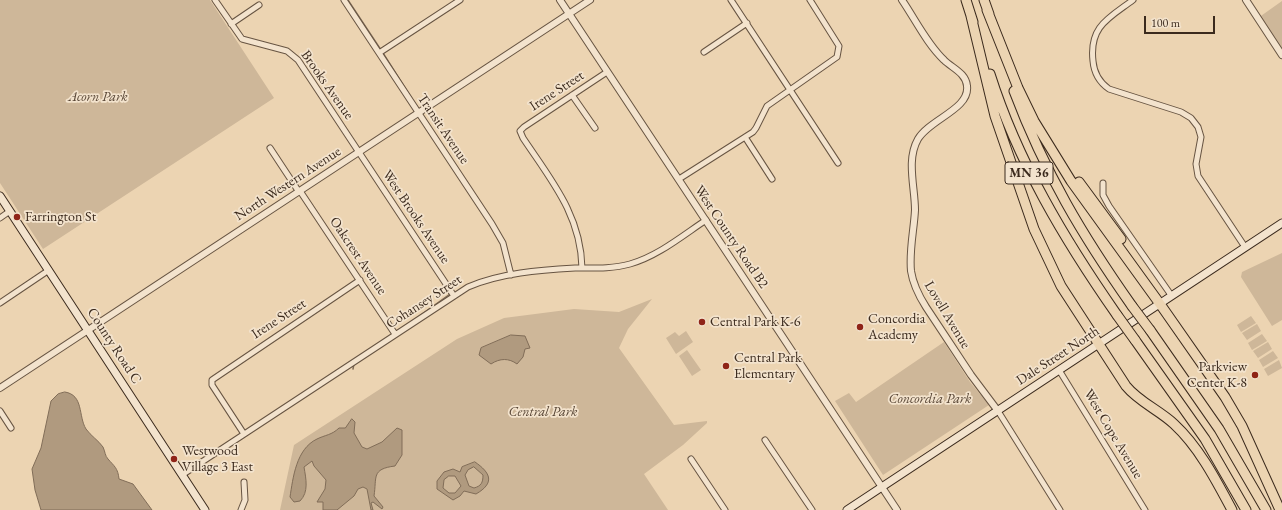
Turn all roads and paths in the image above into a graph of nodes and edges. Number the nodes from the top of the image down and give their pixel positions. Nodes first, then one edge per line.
1 (215, 0) edge
2 (344, 0) edge
3 (460, 0) edge
4 (560, 0) edge
5 (590, 0) edge
6 (732, 0) edge
7 (810, 0) edge
8 (902, 0) edge
9 (966, 0) edge
10 (984, 0) edge
11 (1133, 0) edge
12 (1246, 0) edge
13 (259, 5) dead end
14 (987, 10) junction
15 (569, 14) junction
16 (971, 16) junction
17 (747, 23) junction
18 (231, 24) junction
19 (704, 52) dead end
20 (379, 53) junction
21 (1282, 54) edge
22 (608, 72) junction
23 (790, 89) junction
24 (572, 95) junction
25 (418, 113) junction
26 (595, 128) dead end
27 (745, 137) junction
28 (270, 148) dead end
29 (359, 153) junction
30 (838, 163) dead end
31 (772, 179) dead end
32 (679, 180) junction
33 (1103, 183) dead end
34 (300, 191) junction
35 (0, 196) edge
36 (10, 211) junction
37 (0, 218) edge
38 (706, 220) junction
39 (1282, 223) edge
40 (1245, 247) junction
41 (582, 268) junction
42 (49, 270) junction
43 (511, 276) junction
44 (360, 280) junction
45 (1171, 295) junction
46 (454, 296) junction
47 (0, 302) edge
48 (1160, 304) junction
49 (88, 330) junction
50 (395, 334) junction
51 (1098, 346) junction
52 (1059, 370) junction
53 (0, 388) edge
54 (0, 411) edge
55 (998, 411) junction
56 (11, 428) dead end
57 (244, 434) junction
58 (765, 440) dead end
59 (691, 459) dead end
60 (182, 475) junction
61 (244, 482) dead end
62 (883, 486) junction
63 (1230, 508) edge
64 (205, 510) edge
65 (242, 510) edge
66 (725, 510) edge
67 (812, 510) edge
68 (847, 510) edge
69 (898, 510) edge
70 (1060, 510) edge
71 (1146, 510) edge
72 (1246, 510) edge
73 (1266, 510) edge
74 (1280, 510) edge

1 - 18 street, Brooks Avenue
2 - 20 street, Transit Avenue
3 - 20 street
4 - 15 street, West County Road B2
5 - 15 street, North Western Avenue
6 - 17 street
7 - 23 street
8 - 55 street, Lovell Avenue
9 - 16 highway, MN 36
10 - 14 highway, MN 36
11 - 40 street
12 - 21 street
13 - 18 street
14 - 48 highway
14 - 73 highway, MN 36, bridge
15 - 22 street, West County Road B2
15 - 25 street, North Western Avenue
16 - 51 highway
16 - 72 highway, MN 36, bridge
17 - 19 street
17 - 23 street
18 - 29 street, Brooks Avenue
20 - 25 street, Transit Avenue
22 - 24 street, Irene Street
22 - 32 street, West County Road B2
23 - 27 street
23 - 30 street
24 - 26 street
24 - 41 street, Irene Street
25 - 29 street, North Western Avenue
25 - 43 street, Transit Avenue
27 - 31 street
27 - 32 street
28 - 34 street, Oakcrest Avenue
29 - 34 street, North Western Avenue
29 - 46 street, West Brooks Avenue
32 - 38 street, West County Road B2
33 - 45 street
34 - 44 street, Oakcrest Avenue
34 - 49 street, North Western Avenue
35 - 36 main road, County Road C
36 - 37 street
36 - 42 main road, County Road C
38 - 41 street, Cohansey Street
38 - 62 street, West County Road B2
39 - 40 main road, Dale Street North
40 - 45 main road, Dale Street North
41 - 43 street, Cohansey Street
42 - 47 street
42 - 49 main road, County Road C
43 - 46 street, Cohansey Street
44 - 50 street, Oakcrest Avenue
44 - 57 street, Irene Street
45 - 48 main road, Dale Street North
46 - 50 street, Cohansey Street
48 - 51 main road, Dale Street North
48 - 74 highway
49 - 53 street, North Western Avenue
49 - 60 main road, County Road C
50 - 57 street, Cohansey Street
51 - 52 main road, Dale Street North
51 - 63 highway
52 - 55 main road, Dale Street North
52 - 71 street, West Cope Avenue
54 - 56 street
55 - 62 main road, Dale Street North
55 - 70 street, Lovell Avenue
57 - 60 street, Cohansey Street
58 - 67 street
59 - 66 street
60 - 64 main road, County Road C
61 - 65 street
62 - 68 main road, Dale Street North
62 - 69 street, West County Road B2

